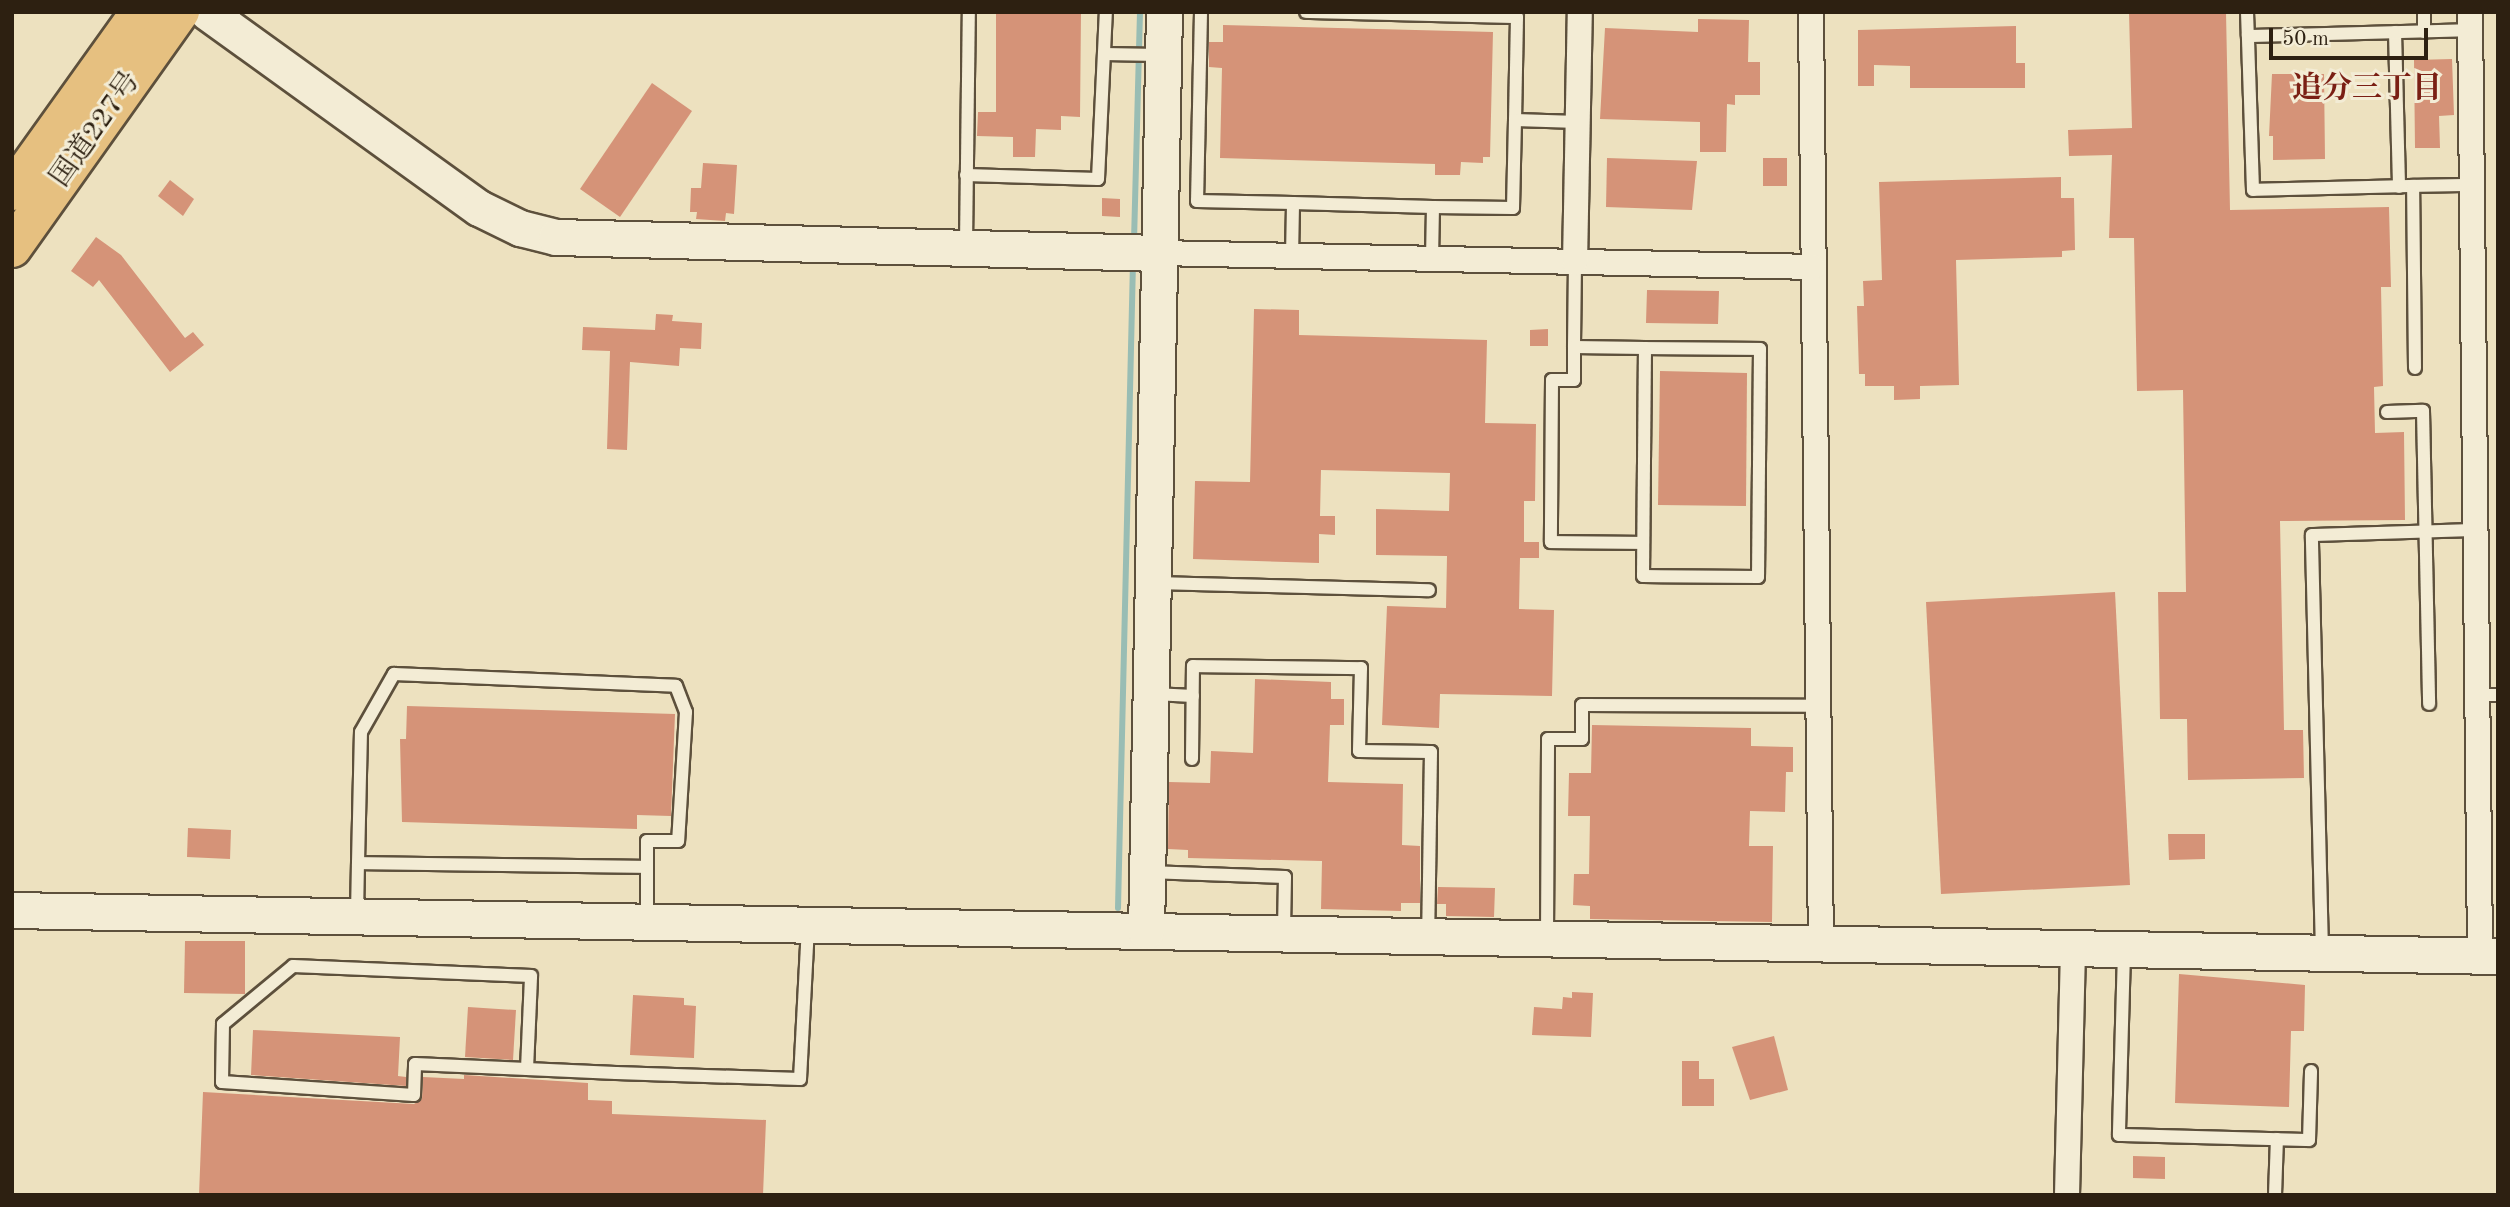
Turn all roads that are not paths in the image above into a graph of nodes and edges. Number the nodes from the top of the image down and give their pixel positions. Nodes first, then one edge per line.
1 (140, 12) edge
2 (180, 12) edge
3 (207, 12) edge
4 (969, 12) edge
5 (1106, 12) edge
6 (1164, 12) edge
7 (1201, 12) edge
8 (1306, 12) edge
9 (1580, 12) edge
10 (1811, 12) edge
11 (2247, 12) edge
12 (2424, 12) edge
13 (2470, 21) edge
14 (2395, 32) junction
15 (2424, 32) junction
16 (2248, 36) junction
17 (1104, 54) junction
18 (1156, 55) junction
19 (1515, 120) junction
20 (1578, 122) junction
21 (966, 175) junction
22 (2472, 185) junction
23 (2406, 187) junction
24 (12, 191) edge
25 (1293, 203) junction
26 (1433, 207) junction
27 (12, 248) edge
28 (965, 248) junction
29 (1142, 253) junction
30 (1292, 257) junction
31 (1432, 262) junction
32 (1575, 263) junction
33 (1813, 267) junction
34 (1574, 347) junction
35 (1645, 348) junction
36 (2415, 368) dead end
37 (2387, 412) dead end
38 (2425, 530) junction
39 (2475, 530) junction
40 (1643, 543) junction
41 (1152, 583) junction
42 (1429, 590) dead end
43 (1150, 694) junction
44 (2487, 695) edge
45 (1193, 696) junction
46 (2429, 704) dead end
47 (1815, 706) junction
48 (1192, 759) dead end
49 (358, 863) junction
50 (647, 867) junction
51 (1147, 872) junction
52 (12, 910) edge
53 (357, 915) junction
54 (647, 920) junction
55 (808, 926) junction
56 (1146, 931) junction
57 (1283, 935) junction
58 (1428, 939) junction
59 (1547, 941) junction
60 (1821, 945) junction
61 (2073, 950) junction
62 (2124, 951) junction
63 (2322, 953) junction
64 (2489, 956) edge
65 (527, 1069) junction
66 (2311, 1071) dead end
67 (2277, 1139) junction
68 (2067, 1195) edge
69 (2275, 1195) edge

1 - 24 highway, 国道227号
2 - 27 highway, 国道227号
3 - 28 street
4 - 21 lane
5 - 17 lane
6 - 18 street
7 - 25 lane
8 - 19 lane
9 - 20 street
10 - 33 street
11 - 16 lane
12 - 15 lane
13 - 15 lane
13 - 22 street
14 - 15 lane
14 - 16 lane
14 - 23 lane
16 - 23 lane
17 - 18 lane
17 - 21 lane
18 - 29 street
19 - 20 lane
19 - 26 lane
20 - 32 street
21 - 28 lane
22 - 23 lane
22 - 39 street
23 - 36 lane
25 - 26 lane
25 - 30 lane
26 - 31 lane
28 - 29 street
29 - 30 street
29 - 41 street
30 - 31 street
31 - 32 street
32 - 33 street
32 - 34 lane
33 - 47 street
34 - 35 lane
34 - 40 lane
35 - 40 lane
35 - 40 lane
37 - 38 lane
38 - 39 lane
38 - 46 lane
38 - 63 lane
39 - 44 street
41 - 42 lane
41 - 43 street
43 - 45 lane
43 - 51 street
44 - 64 street
45 - 48 lane
45 - 58 lane
47 - 59 lane
47 - 60 street
49 - 50 lane
49 - 50 lane
49 - 53 lane
50 - 54 lane
51 - 56 street
51 - 57 lane
52 - 53 street
53 - 54 street
54 - 55 street
55 - 56 street
55 - 65 lane
56 - 57 street
57 - 58 street
58 - 59 street
59 - 60 street
60 - 61 street
61 - 62 street
61 - 68 street
62 - 63 street
62 - 67 lane
63 - 64 street
65 - 65 lane
66 - 67 lane
67 - 69 lane

